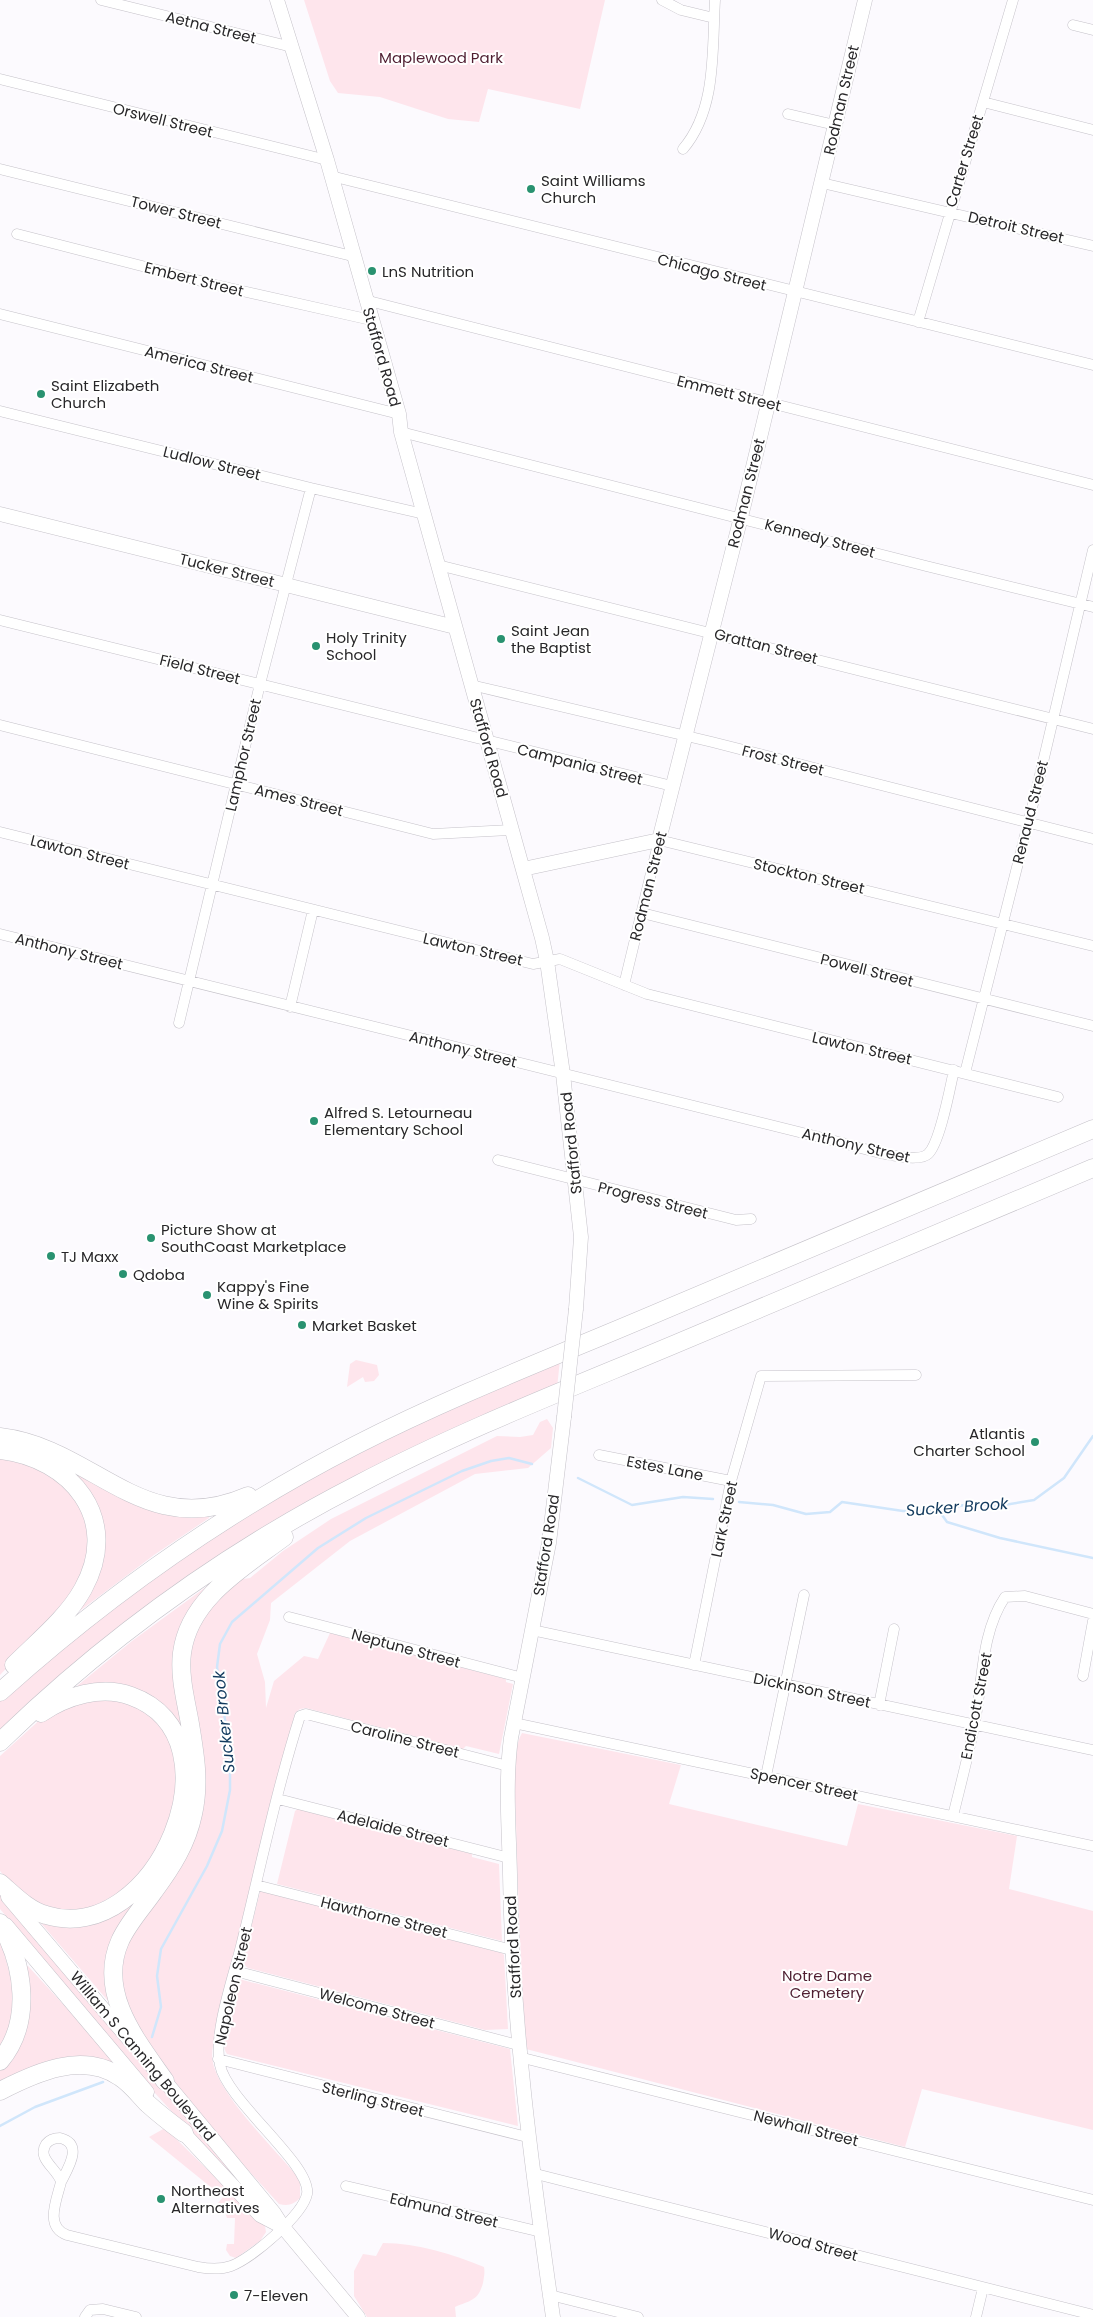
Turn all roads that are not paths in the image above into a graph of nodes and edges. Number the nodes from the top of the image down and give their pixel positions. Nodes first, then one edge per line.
1 (101, 0) edge
2 (277, 0) edge
3 (662, 0) edge
4 (715, 0) edge
5 (865, 0) edge
6 (1013, 0) edge
7 (714, 18) junction
8 (1073, 25) dead end
9 (1093, 30) edge
10 (292, 47) junction
11 (0, 79) edge
12 (982, 102) junction
13 (788, 114) dead end
14 (836, 125) junction
15 (1093, 130) edge
16 (683, 149) dead end
17 (327, 160) junction
18 (0, 169) edge
19 (331, 176) junction
20 (822, 183) junction
21 (949, 212) junction
22 (17, 234) dead end
23 (1093, 246) edge
24 (352, 256) junction
25 (793, 292) junction
26 (365, 300) junction
27 (0, 314) edge
28 (371, 320) junction
29 (918, 322) junction
30 (1093, 365) edge
31 (768, 401) junction
32 (0, 411) edge
33 (399, 414) junction
34 (401, 432) junction
35 (1093, 485) edge
36 (311, 488) junction
37 (0, 514) edge
38 (424, 514) junction
39 (740, 517) junction
40 (1093, 550) edge
41 (438, 566) junction
42 (286, 585) junction
43 (1080, 604) junction
44 (1093, 607) edge
45 (0, 620) edge
46 (455, 627) junction
47 (710, 632) junction
48 (260, 684) junction
49 (471, 685) junction
50 (1053, 719) junction
51 (0, 725) edge
52 (1093, 729) edge
53 (685, 735) junction
54 (487, 741) junction
55 (236, 784) junction
56 (672, 786) junction
57 (1028, 822) junction
58 (512, 830) junction
59 (0, 832) edge
60 (1093, 839) edge
61 (659, 840) junction
62 (523, 869) junction
63 (212, 886) junction
64 (313, 910) junction
65 (642, 913) junction
66 (1001, 925) junction
67 (0, 934) edge
68 (1093, 946) edge
69 (547, 961) junction
70 (189, 981) junction
71 (624, 986) junction
72 (983, 1000) junction
73 (290, 1006) junction
74 (179, 1023) dead end
75 (1093, 1026) edge
76 (959, 1072) junction
77 (564, 1074) junction
78 (1058, 1097) dead end
79 (1093, 1129) edge
80 (925, 1156) joint
81 (498, 1160) dead end
82 (1093, 1168) edge
83 (575, 1180) junction
84 (751, 1218) dead end
85 (916, 1375) dead end
86 (474, 1429) junction
87 (0, 1437) edge
88 (0, 1450) edge
89 (599, 1455) dead end
90 (328, 1459) junction
91 (731, 1480) junction
92 (804, 1595) dead end
93 (1093, 1614) edge
94 (289, 1617) dead end
95 (1093, 1621) edge
96 (894, 1629) dead end
97 (532, 1630) junction
98 (694, 1665) junction
99 (1083, 1676) dead end
100 (0, 1678) edge
101 (522, 1678) junction
102 (785, 1684) junction
103 (0, 1692) edge
104 (879, 1705) junction
105 (301, 1714) joint
106 (514, 1723) junction
107 (975, 1726) junction
108 (0, 1742) edge
109 (0, 1747) edge
110 (1093, 1750) edge
111 (508, 1766) junction
112 (766, 1776) junction
113 (278, 1799) junction
114 (953, 1816) junction
115 (1093, 1846) edge
116 (509, 1858) junction
117 (0, 1883) edge
118 (256, 1884) junction
119 (0, 1887) edge
120 (0, 1918) edge
121 (0, 1923) edge
122 (512, 1950) junction
123 (235, 1972) junction
124 (519, 2051) junction
125 (218, 2059) junction
126 (0, 2061) edge
127 (165, 2081) junction
128 (0, 2092) edge
129 (184, 2134) junction
130 (527, 2137) junction
131 (532, 2173) junction
132 (61, 2182) dead end
133 (346, 2186) dead end
134 (1093, 2200) edge
135 (283, 2227) junction
136 (541, 2232) junction
137 (983, 2288) junction
138 (550, 2295) junction
139 (1093, 2315) edge
140 (85, 2317) edge
141 (136, 2317) edge
142 (358, 2317) edge
143 (553, 2317) edge
144 (638, 2317) edge
145 (976, 2317) edge

1 - 10 street, Aetna Street
2 - 10 street, Stafford Road
3 - 7 street
4 - 7 street
5 - 14 street, Rodman Street
6 - 12 street, Carter Street
7 - 16 street
8 - 9 street
10 - 17 street, Stafford Road
11 - 17 street, Orswell Street
12 - 15 street
12 - 21 street, Carter Street
13 - 14 street
14 - 20 street, Rodman Street
17 - 19 street, Stafford Road
18 - 24 street, Tower Street
19 - 24 street, Stafford Road
19 - 25 street, Chicago Street
20 - 21 street, Detroit Street
20 - 25 street, Rodman Street
21 - 23 street, Detroit Street
21 - 29 street, Carter Street
22 - 28 street, Embert Street
24 - 26 street, Stafford Road
25 - 29 street, Chicago Street
25 - 31 street, Rodman Street
26 - 28 street, Stafford Road
26 - 31 street, Emmett Street
27 - 33 street, America Street
28 - 33 street, Stafford Road
29 - 30 street, Chicago Street
31 - 35 street, Emmett Street
31 - 39 street, Rodman Street
32 - 36 street, Ludlow Street
33 - 34 street, Stafford Road
34 - 38 street, Stafford Road
34 - 39 street, Kennedy Street
36 - 38 street, Ludlow Street
36 - 42 street, Lamphor Street
37 - 42 street, Tucker Street
38 - 41 street, Stafford Road
39 - 43 street, Kennedy Street
39 - 47 street, Rodman Street
40 - 43 street, Renaud Street
41 - 46 street, Stafford Road
41 - 47 street, Grattan Street
42 - 46 street, Tucker Street
42 - 48 street, Lamphor Street
43 - 44 street, Kennedy Street
43 - 50 street, Renaud Street
45 - 48 street, Field Street
46 - 49 street, Stafford Road
47 - 50 street, Grattan Street
47 - 53 street, Rodman Street
48 - 54 street, Field Street
48 - 55 street, Lamphor Street
49 - 53 street, Frost Street
49 - 54 street, Stafford Road
50 - 52 street, Grattan Street
50 - 57 street, Renaud Street
51 - 55 street, Ames Street
53 - 56 street, Rodman Street
53 - 57 street, Frost Street
54 - 56 street, Campania Street
54 - 58 street, Stafford Road
55 - 58 street, Ames Street
55 - 63 street, Lamphor Street
56 - 61 street, Rodman Street
57 - 60 street, Frost Street
57 - 66 street, Renaud Street
58 - 62 street, Stafford Road
59 - 63 street, Lawton Street
61 - 62 street, Stockton Street
61 - 65 street, Rodman Street
61 - 66 street, Stockton Street
62 - 69 street, Stafford Road
63 - 64 street, Lawton Street
63 - 70 street, Lamphor Street
64 - 69 street, Lawton Street
64 - 73 street
65 - 71 street, Rodman Street
65 - 72 street, Powell Street
66 - 68 street, Stockton Street
66 - 72 street, Renaud Street
67 - 70 street, Anthony Street
69 - 71 street, Lawton Street
69 - 77 street, Stafford Road
70 - 73 street, Anthony Street
70 - 74 street, Lamphor Street
71 - 76 street, Lawton Street
72 - 75 street, Powell Street
72 - 76 street, Renaud Street
73 - 77 street, Anthony Street
76 - 78 street, Lawton Street
76 - 80 street, Renaud Street
77 - 80 street, Anthony Street
77 - 83 street, Stafford Road
79 - 90 highway
81 - 83 street, Progress Street
82 - 86 highway
83 - 84 street, Progress Street
83 - 97 street, Stafford Road, bridge
85 - 91 street, Lark Street
86 - 108 highway
86 - 127 highway
87 - 90 highway
88 - 100 highway
89 - 91 street, Estes Lane
90 - 103 highway
91 - 98 street, Lark Street
92 - 102 street
93 - 107 street, Endicott Street
94 - 101 street, Neptune Street
95 - 99 street
96 - 104 street
97 - 98 street, Dickinson Street
97 - 101 street, Stafford Road
98 - 102 street, Dickinson Street
101 - 106 street, Stafford Road
102 - 104 street, Dickinson Street
102 - 112 street
104 - 107 street, Dickinson Street
105 - 111 street, Caroline Street
105 - 113 street, Napoleon Street
106 - 111 street, Stafford Road
106 - 112 street, Spencer Street
107 - 110 street, Dickinson Street
107 - 114 street, Endicott Street
109 - 117 highway
111 - 116 street, Stafford Road
112 - 114 street, Spencer Street
113 - 116 street, Adelaide Street
113 - 118 street, Napoleon Street
114 - 115 street, Spencer Street
116 - 122 street, Stafford Road
118 - 122 street, Hawthorne Street
118 - 123 street, Napoleon Street
119 - 127 street, William S Canning Boulevard
120 - 129 street, William S Canning Boulevard
121 - 126 highway
122 - 124 street, Stafford Road
123 - 124 street, Welcome Street
123 - 125 street, Napoleon Street
124 - 130 street, Stafford Road
124 - 134 street, Newhall Street
125 - 130 street, Sterling Street
125 - 135 street, Napoleon Street
127 - 135 street, William S Canning Boulevard
128 - 129 highway
129 - 135 street, William S Canning Boulevard
130 - 131 street, Stafford Road
131 - 136 street, Stafford Road
131 - 137 street, Wood Street
132 - 135 street, Napoleon Street
133 - 136 street, Edmund Street
135 - 142 street, William S Canning Boulevard
136 - 138 street, Stafford Road
137 - 139 street, Wood Street
137 - 145 street
138 - 143 street, Stafford Road
138 - 144 street
140 - 141 street

